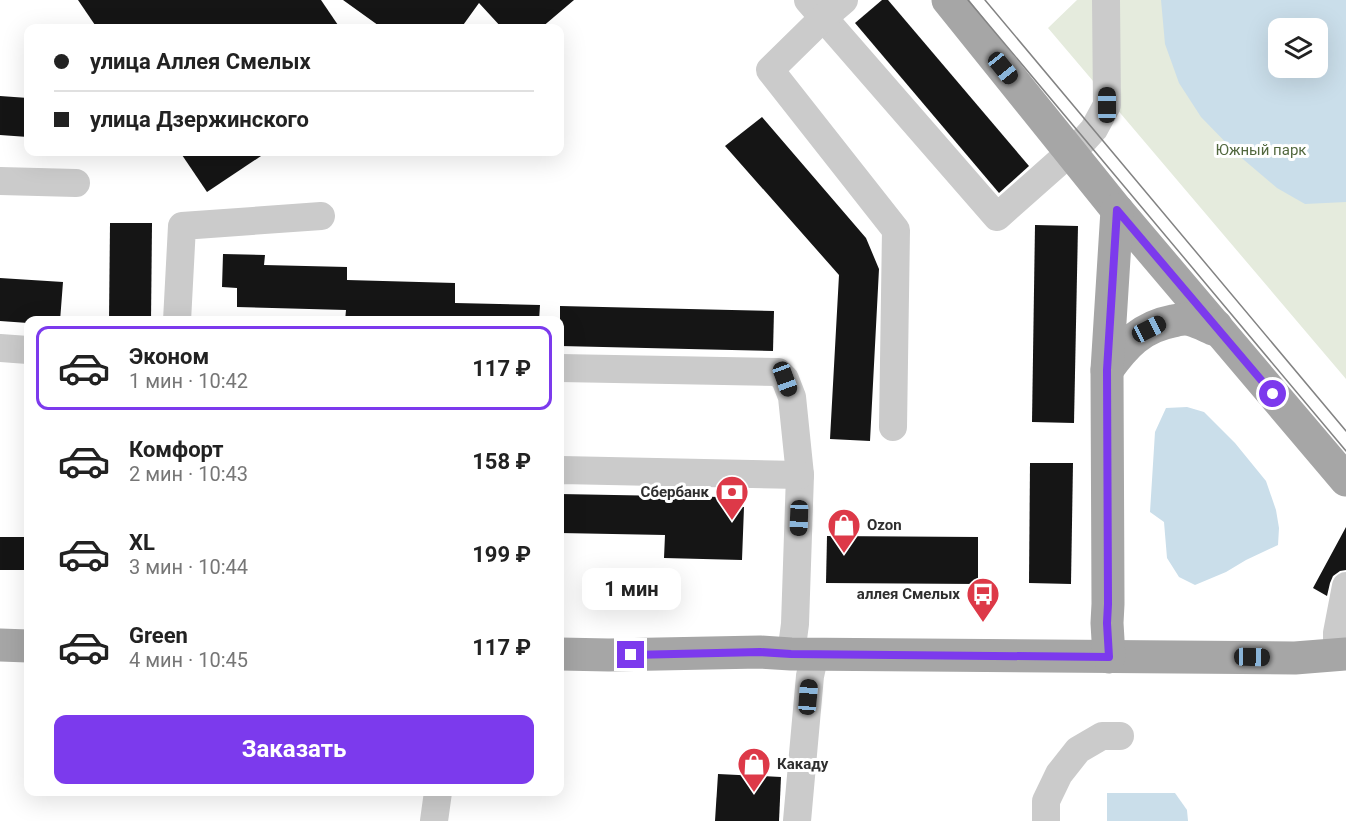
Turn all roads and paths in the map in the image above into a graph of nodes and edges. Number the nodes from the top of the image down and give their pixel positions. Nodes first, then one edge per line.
1 (948, 0) edge
2 (1106, 0) edge
3 (825, 6) edge
4 (1071, 152) junction
5 (0, 181) edge
6 (76, 183) dead end
7 (1117, 210) junction
8 (321, 216) dead end
9 (177, 316) edge
10 (1215, 327) junction
11 (0, 348) edge
12 (24, 350) edge
13 (564, 368) edge
14 (1107, 370) junction
15 (893, 427) dead end
16 (564, 470) edge
17 (800, 475) junction
18 (1346, 480) edge
19 (1346, 586) edge
20 (0, 645) edge
21 (24, 646) edge
22 (564, 654) edge
23 (803, 654) junction
24 (1341, 654) edge
25 (1109, 657) junction
26 (1120, 736) dead end
27 (437, 796) edge
28 (434, 821) edge
29 (797, 821) edge
30 (1046, 821) edge

1 - 4 main road
2 - 4 street
3 - 4 street
3 - 15 street
4 - 7 main road
5 - 6 street
7 - 10 main road
7 - 14 main road
8 - 9 street
10 - 14 main road
10 - 18 main road
11 - 12 street
13 - 17 street
14 - 25 main road
16 - 17 street
17 - 23 street
19 - 24 street
20 - 21 main road
22 - 23 main road
23 - 25 main road
23 - 29 street
24 - 25 main road
26 - 30 street
27 - 28 street

